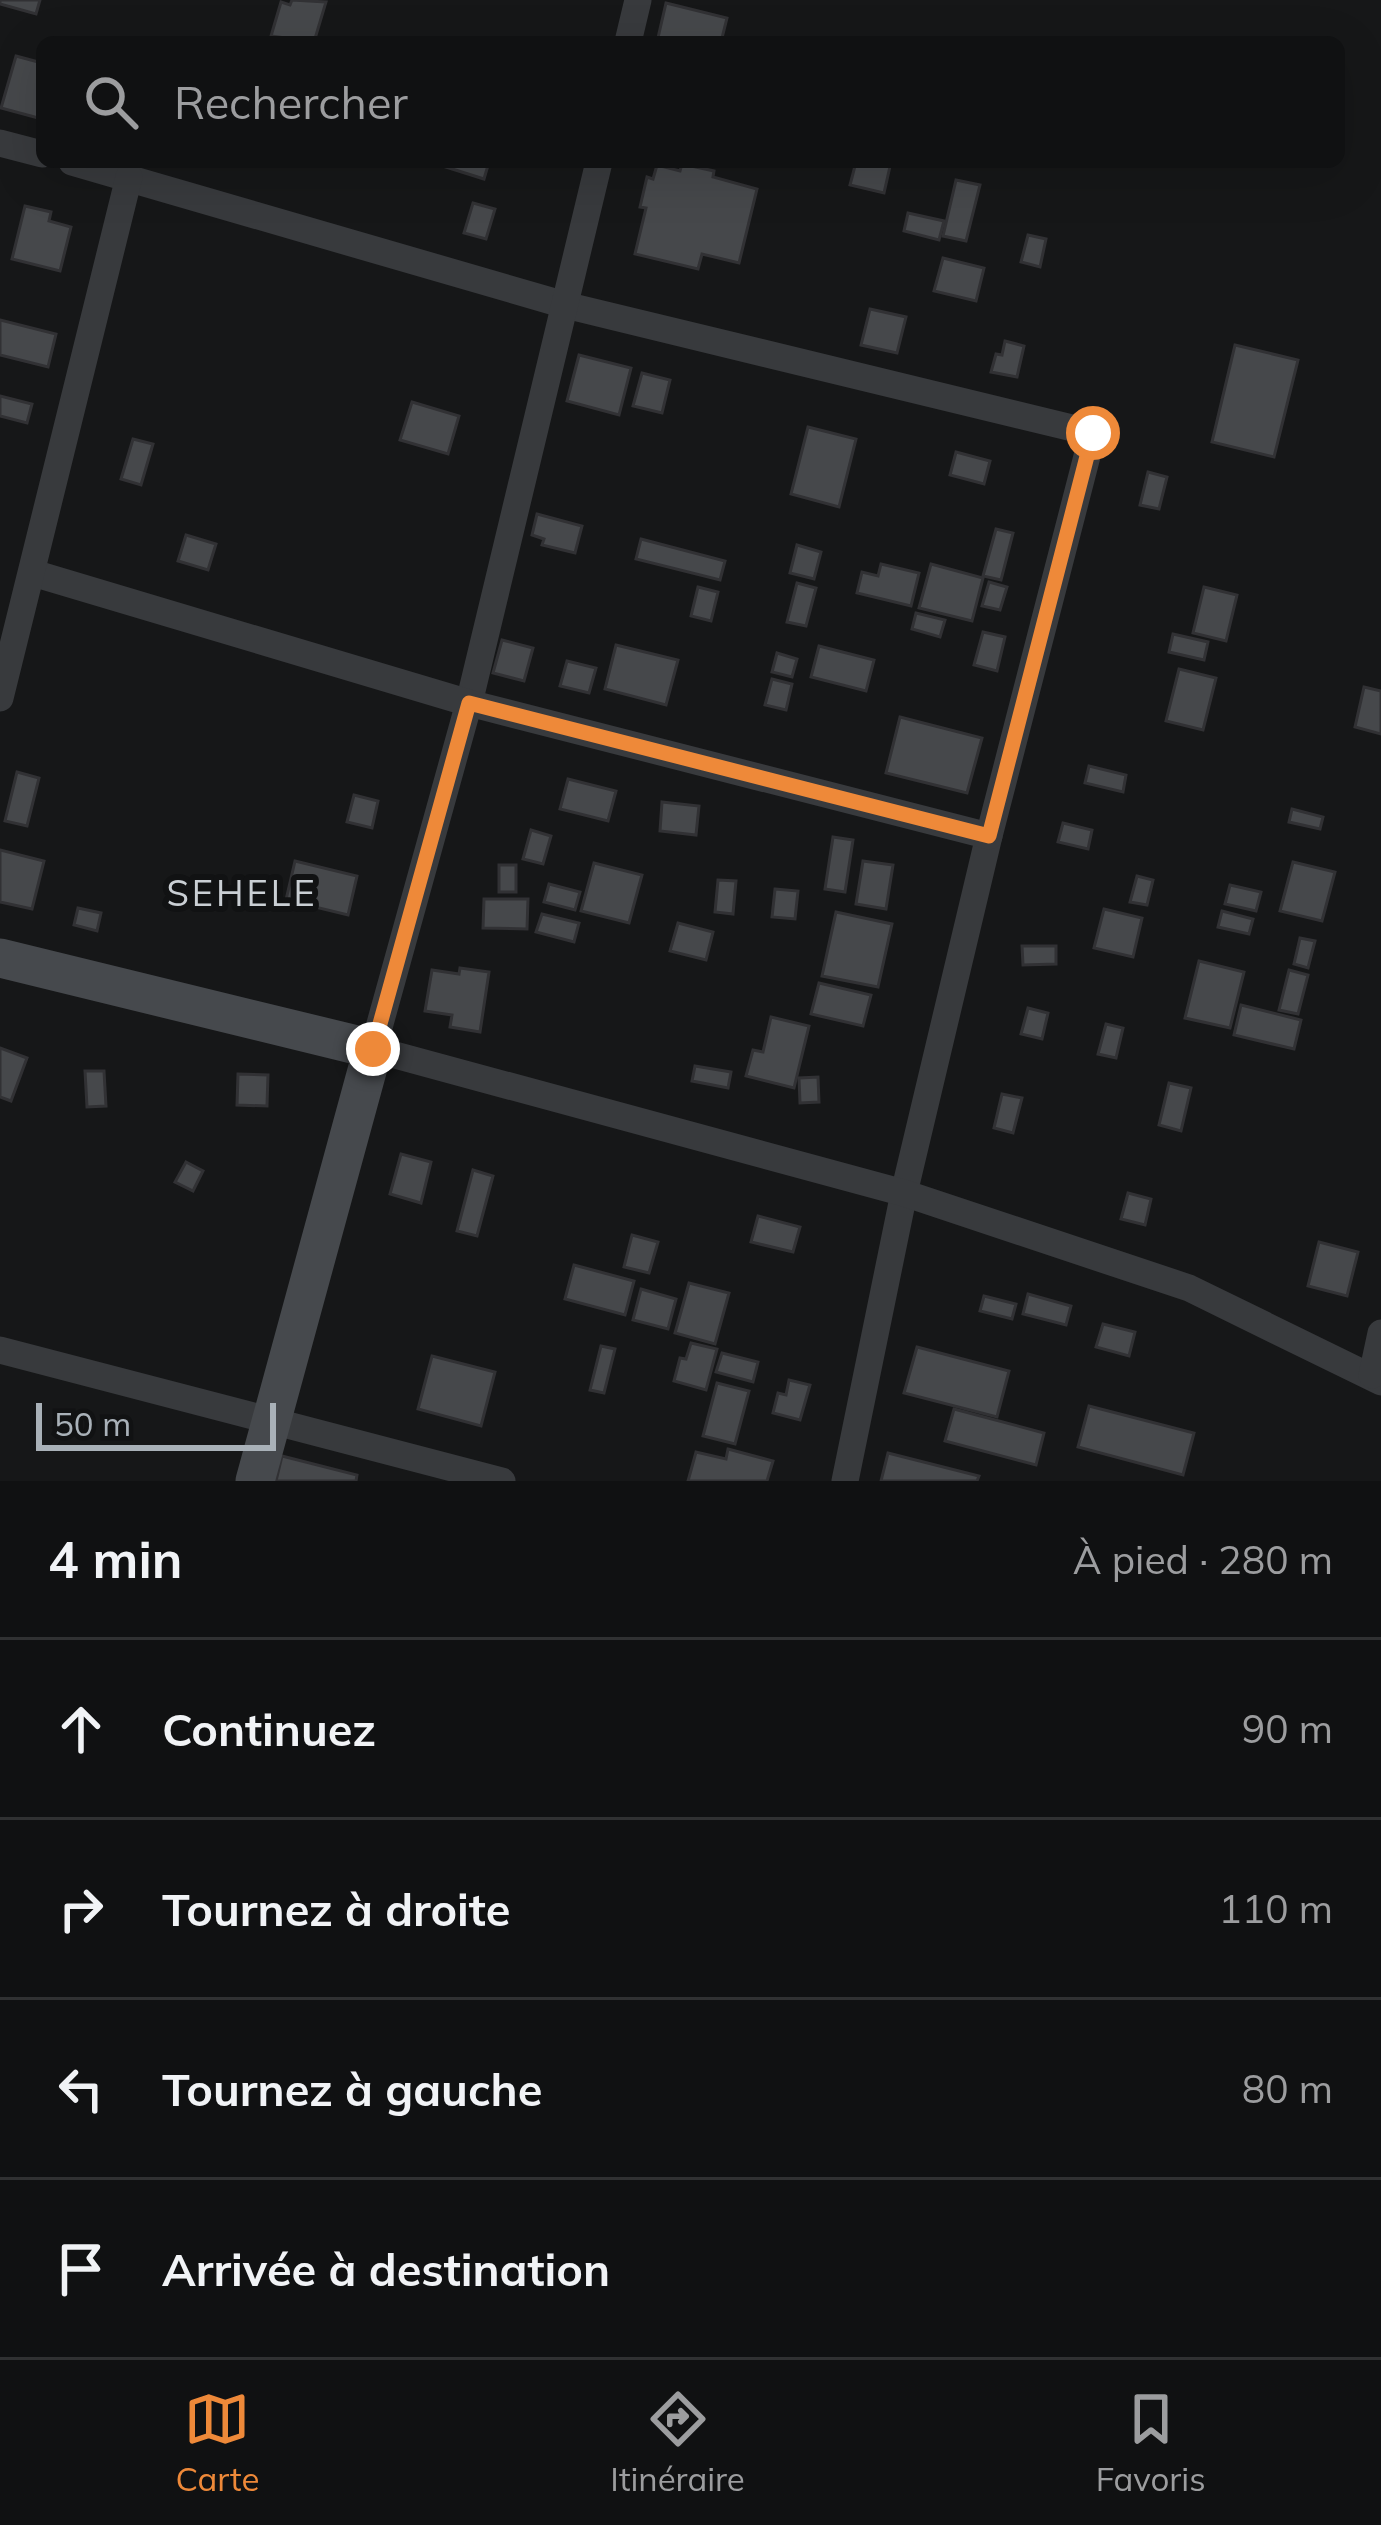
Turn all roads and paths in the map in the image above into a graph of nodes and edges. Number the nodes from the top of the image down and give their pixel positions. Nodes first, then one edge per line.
1 (638, 0) edge
2 (629, 36) edge
3 (0, 143) edge
4 (36, 152) edge
5 (95, 168) edge
6 (598, 168) edge
7 (129, 177) junction
8 (565, 305) junction
9 (33, 573) junction
10 (0, 698) edge
11 (469, 703) junction
12 (989, 836) junction
13 (0, 958) edge
14 (373, 1049) junction
15 (904, 1193) junction
16 (1381, 1333) edge
17 (0, 1350) edge
18 (1376, 1379) edge
19 (271, 1424) junction
20 (256, 1481) edge
21 (502, 1481) edge
22 (845, 1481) edge

1 - 2 street
3 - 4 street
5 - 7 street
6 - 8 street
7 - 8 street
7 - 9 street
8 - 11 street
8 - 12 street
9 - 10 street
9 - 11 street
11 - 12 street
11 - 14 street
12 - 15 street
13 - 14 street
14 - 15 street
14 - 19 street
15 - 18 street
15 - 22 street
16 - 18 street
17 - 19 street
19 - 20 street
19 - 21 street

